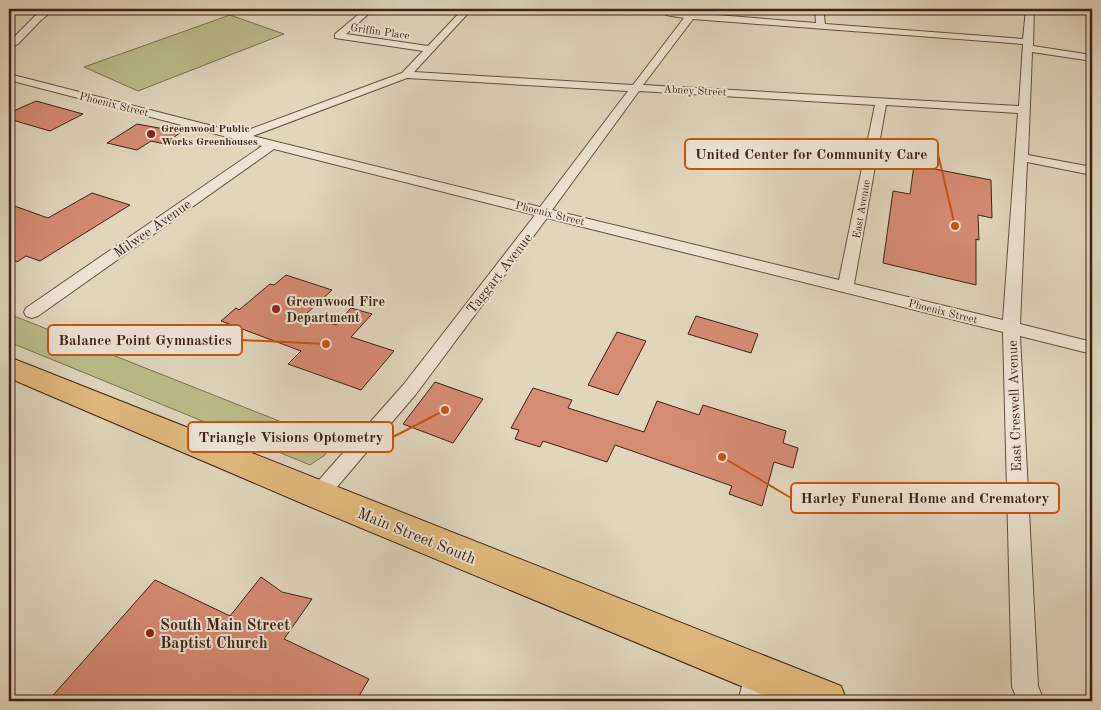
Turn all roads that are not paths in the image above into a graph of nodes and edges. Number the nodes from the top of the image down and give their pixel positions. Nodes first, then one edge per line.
1 (51, 9) edge
2 (370, 9) edge
3 (468, 9) edge
4 (666, 9) edge
5 (819, 9) edge
6 (1030, 9) edge
7 (690, 16) junction
8 (821, 26) junction
9 (1028, 45) junction
10 (9, 46) edge
11 (431, 49) junction
12 (1092, 58) edge
13 (406, 75) junction
14 (9, 77) edge
15 (638, 88) junction
16 (881, 101) junction
17 (1025, 110) junction
18 (243, 136) junction
19 (273, 144) junction
20 (1021, 156) junction
21 (1092, 171) edge
22 (544, 212) junction
23 (846, 286) junction
24 (32, 312) dead end
25 (1011, 328) junction
26 (1092, 348) edge
27 (9, 367) edge
28 (318, 495) junction
29 (754, 687) edge
30 (826, 701) edge
31 (1031, 701) edge

1 - 10 street
2 - 11 street, Griffin Place
3 - 11 street
4 - 7 street
5 - 8 street
6 - 9 street, East Creswell Avenue
7 - 8 street
7 - 15 street, Taggart Avenue
8 - 9 street
9 - 12 street
9 - 17 street, East Creswell Avenue
11 - 13 street
13 - 15 street, Abney Street
13 - 18 street
14 - 18 street, Phoenix Street
15 - 16 street, Abney Street
15 - 22 street, Taggart Avenue
16 - 17 street, Abney Street
16 - 23 street, East Avenue
17 - 20 street, East Creswell Avenue
18 - 19 street, Phoenix Street
19 - 22 street, Phoenix Street
19 - 24 street, Milwee Avenue
20 - 21 street
20 - 25 street, East Creswell Avenue
22 - 23 street, Phoenix Street
22 - 28 street, Taggart Avenue
23 - 25 street, Phoenix Street
25 - 26 street, Phoenix Street
25 - 31 street, East Creswell Avenue
27 - 28 main road, Main Street South
28 - 29 main road, Main Street South
29 - 30 main road, Main Street South

